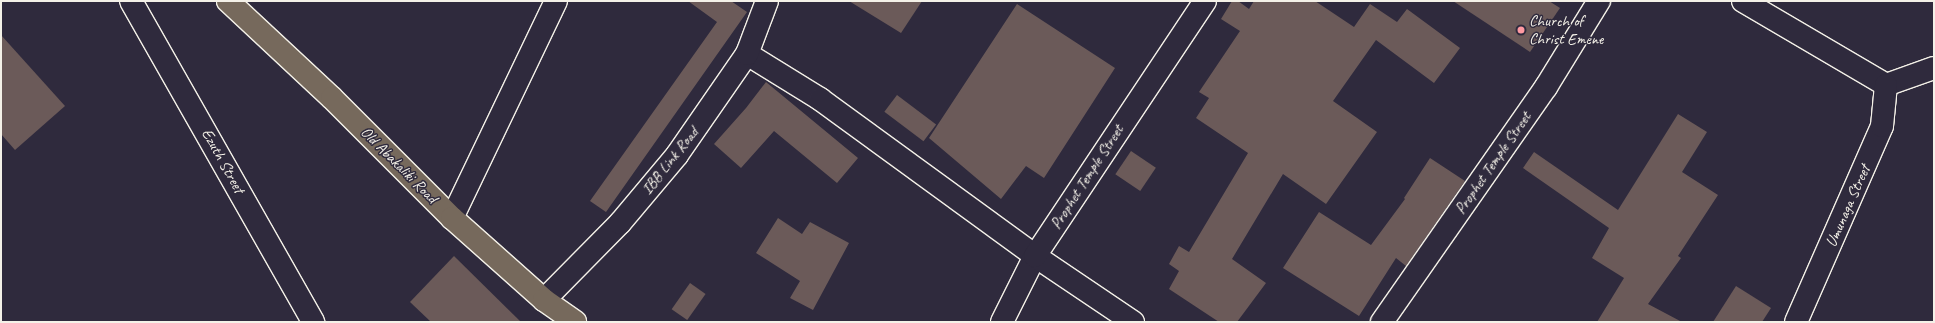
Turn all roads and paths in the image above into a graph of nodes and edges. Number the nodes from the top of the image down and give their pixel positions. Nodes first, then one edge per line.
1 (131, 1) edge
2 (228, 1) edge
3 (556, 1) edge
4 (766, 1) edge
5 (1205, 1) edge
6 (1599, 1) edge
7 (1742, 1) edge
8 (747, 54) junction
9 (1934, 68) edge
10 (1886, 85) junction
11 (452, 218) junction
12 (1035, 256) junction
13 (544, 300) junction
14 (313, 322) edge
15 (575, 322) edge
16 (1002, 322) edge
17 (1133, 322) edge
18 (1382, 322) edge
19 (1796, 322) edge

1 - 14 street, Ezuth Street
2 - 11 main road, Old Abakaliki Road
3 - 11 street
4 - 8 street, IBB Link Road
5 - 12 street, Prophet Temple Street
6 - 18 street, Prophet Temple Street
7 - 10 street
8 - 12 street
8 - 13 street, IBB Link Road
9 - 10 street
10 - 19 street, Umunaga Street
11 - 13 main road, Old Abakaliki Road
12 - 16 street, Prophet Temple Street
12 - 17 street
13 - 15 main road, Old Abakaliki Road

